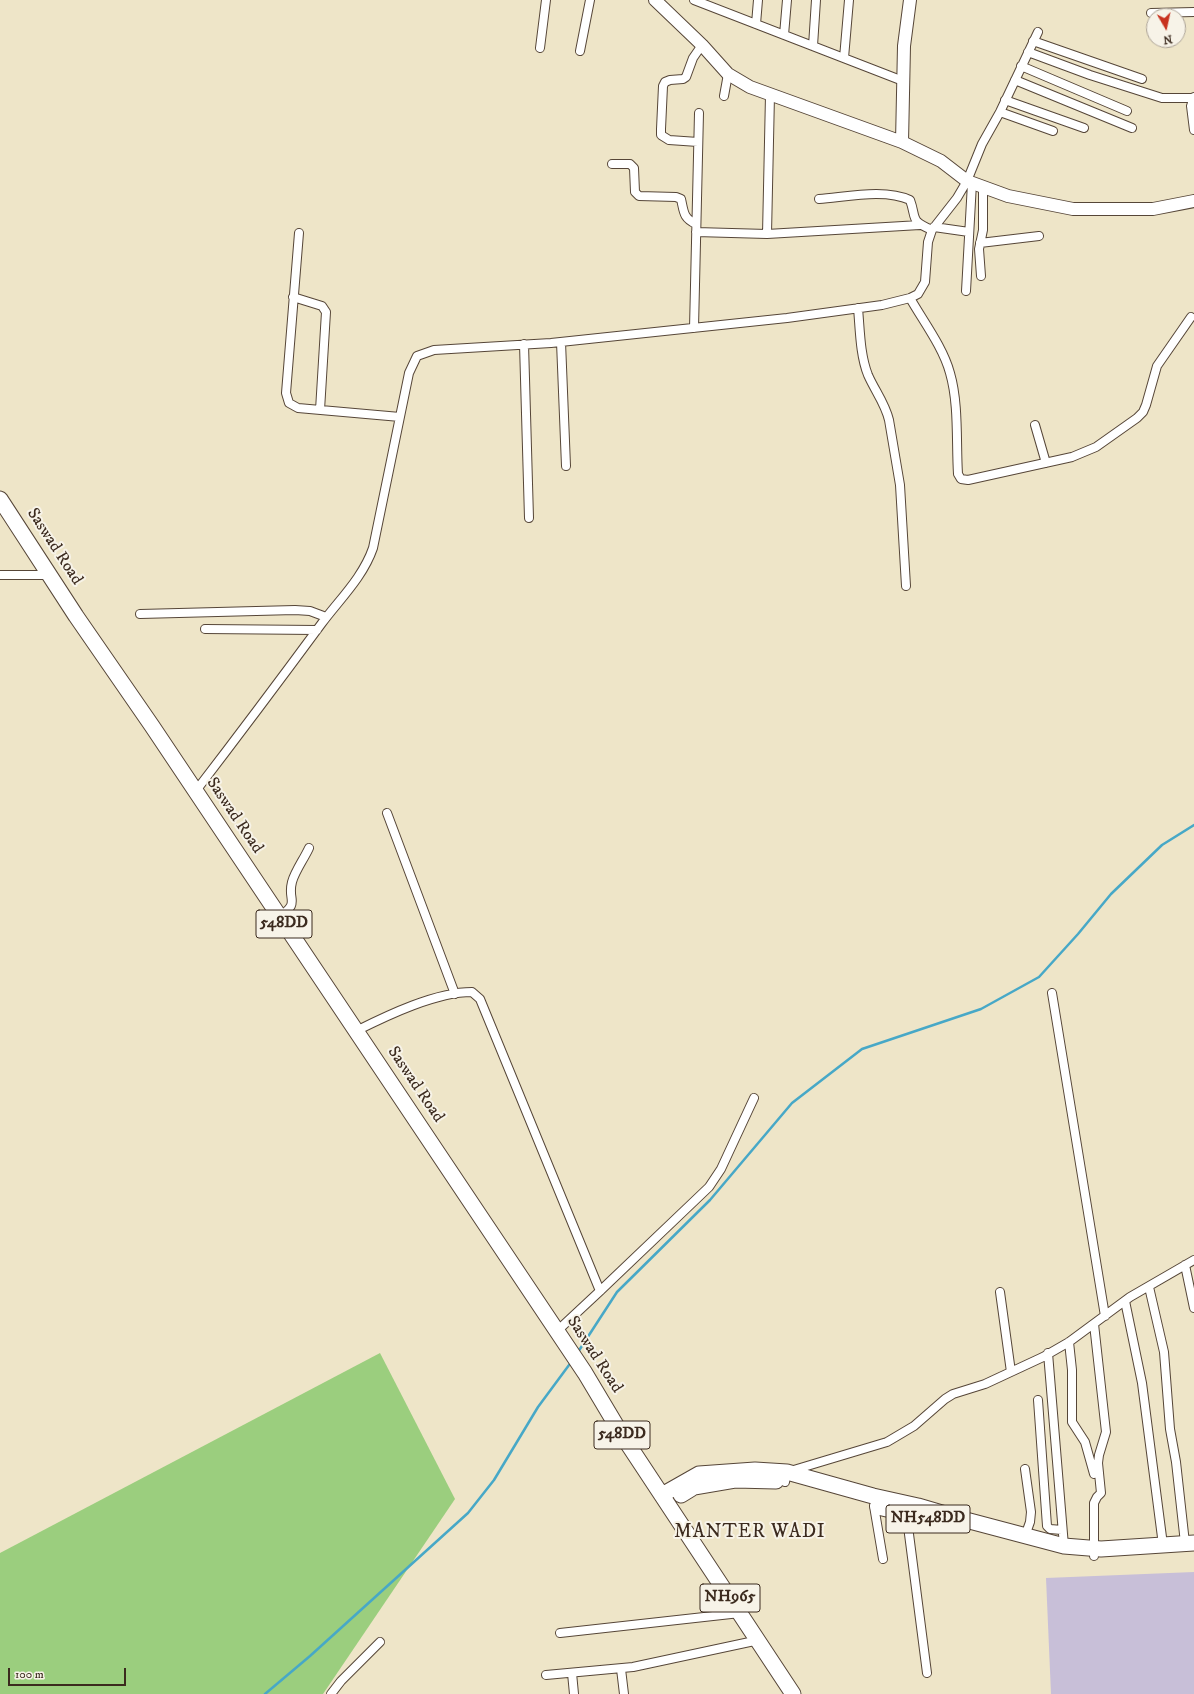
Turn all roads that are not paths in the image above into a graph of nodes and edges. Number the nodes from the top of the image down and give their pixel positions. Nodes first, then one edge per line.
1 (546, 0) edge
2 (590, 0) edge
3 (655, 0) edge
4 (694, 0) edge
5 (758, 0) edge
6 (787, 0) edge
7 (816, 0) edge
8 (849, 0) edge
9 (910, 0) edge
10 (756, 24) junction
11 (1038, 32) dead end
12 (784, 35) junction
13 (1033, 41) junction
14 (702, 45) junction
15 (813, 46) junction
16 (540, 48) dead end
17 (580, 51) dead end
18 (1028, 52) junction
19 (844, 58) junction
20 (1021, 66) junction
21 (728, 74) junction
22 (1142, 79) dead end
23 (1015, 80) junction
24 (903, 81) junction
25 (770, 95) junction
26 (724, 96) dead end
27 (1194, 97) edge
28 (1005, 100) junction
29 (1127, 111) dead end
30 (1000, 112) junction
31 (699, 113) dead end
32 (1084, 128) dead end
33 (1132, 128) dead end
34 (1194, 130) edge
35 (1053, 131) dead end
36 (698, 142) junction
37 (902, 142) junction
38 (612, 164) dead end
39 (974, 184) junction
40 (819, 199) dead end
41 (1194, 201) edge
42 (920, 225) junction
43 (696, 228) junction
44 (933, 229) junction
45 (299, 232) dead end
46 (969, 232) junction
47 (767, 234) junction
48 (1039, 236) dead end
49 (980, 243) junction
50 (981, 276) dead end
51 (966, 291) dead end
52 (293, 297) junction
53 (910, 298) junction
54 (858, 308) junction
55 (1191, 317) dead end
56 (694, 328) junction
57 (561, 342) junction
58 (524, 344) junction
59 (320, 410) junction
60 (400, 417) junction
61 (1035, 425) dead end
62 (1046, 463) junction
63 (566, 466) dead end
64 (0, 499) edge
65 (529, 518) dead end
66 (0, 575) edge
67 (50, 575) junction
68 (906, 586) dead end
69 (140, 614) dead end
70 (326, 617) junction
71 (205, 629) dead end
72 (317, 630) junction
73 (196, 792) junction
74 (387, 813) dead end
75 (309, 848) dead end
76 (279, 917) junction
77 (1052, 993) dead end
78 (455, 994) junction
79 (356, 1031) junction
80 (754, 1098) dead end
81 (1194, 1260) edge
82 (1184, 1265) junction
83 (1148, 1287) junction
84 (600, 1292) junction
85 (1000, 1292) dead end
86 (1126, 1301) junction
87 (1194, 1308) edge
88 (1105, 1316) junction
89 (1094, 1324) junction
90 (556, 1332) junction
91 (1069, 1342) junction
92 (1048, 1353) junction
93 (1011, 1372) junction
94 (1038, 1400) dead end
95 (1025, 1469) dead end
96 (786, 1477) junction
97 (1097, 1497) junction
98 (665, 1499) junction
99 (874, 1506) junction
100 (906, 1508) junction
101 (1062, 1530) junction
102 (991, 1531) junction
103 (1025, 1536) junction
104 (1163, 1545) junction
105 (1064, 1546) junction
106 (1191, 1546) edge
107 (1094, 1552) junction
108 (883, 1559) dead end
109 (740, 1613) junction
110 (560, 1633) dead end
111 (759, 1640) junction
112 (380, 1642) dead end
113 (621, 1669) junction
114 (572, 1673) junction
115 (927, 1673) dead end
116 (546, 1675) dead end
117 (331, 1694) edge
118 (574, 1694) edge
119 (624, 1694) edge
120 (793, 1694) edge

1 - 16 street
2 - 17 street
3 - 14 street
4 - 10 street
5 - 10 street
6 - 12 street
7 - 15 street
8 - 19 street
9 - 24 street
10 - 12 street
11 - 13 street
12 - 15 street
13 - 18 street
13 - 22 street
14 - 21 street
14 - 36 street
15 - 19 street
18 - 20 street
18 - 27 street
19 - 24 street
20 - 23 street
20 - 29 street
21 - 25 street
21 - 26 street
23 - 28 street
23 - 33 street
24 - 37 street
25 - 37 street
25 - 47 street
27 - 34 street
28 - 30 street
28 - 32 street
30 - 35 street
30 - 39 street
31 - 36 street
36 - 43 street
37 - 39 street
38 - 43 street
39 - 41 street
39 - 44 street
39 - 46 street
39 - 49 street
40 - 42 street
42 - 44 street
42 - 47 street
43 - 47 street
43 - 56 street
44 - 46 street
44 - 53 street
45 - 52 street
46 - 51 street
48 - 49 street
49 - 50 street
52 - 59 street
52 - 59 street
53 - 54 street
53 - 62 street
54 - 56 street
54 - 68 street
55 - 62 street
56 - 57 street
57 - 58 street
57 - 63 street
58 - 60 street
58 - 65 street
59 - 60 street
60 - 70 street
61 - 62 street
64 - 67 highway, Saswad Road / 548DD
66 - 67 street
67 - 73 highway, Saswad Road / 548DD
69 - 70 street
70 - 72 street
71 - 72 street
72 - 73 street
73 - 76 highway, Saswad Road / 548DD
74 - 78 street
75 - 76 street
76 - 79 highway, Saswad Road / 548DD
77 - 88 street
78 - 79 street
78 - 84 street
79 - 90 highway, Saswad Road / 548DD
80 - 84 street
81 - 82 street
82 - 83 street
82 - 87 street
83 - 86 street
83 - 106 street
84 - 90 street
85 - 93 street
86 - 88 street
86 - 104 street
88 - 89 street
89 - 91 street
89 - 97 street
90 - 98 highway, Saswad Road / 548DD
91 - 92 street
91 - 97 street
92 - 93 street
92 - 101 street
93 - 96 street
94 - 101 street
95 - 103 street
96 - 98 highway, NH548DD
96 - 99 highway, NH548DD
96 - 100 highway, NH548DD
97 - 107 street
98 - 109 highway, Saswad Road / NH965
99 - 100 highway, NH548DD
99 - 108 street
100 - 102 highway, NH548DD
100 - 115 street
101 - 105 street
102 - 103 highway, NH548DD
102 - 107 highway, NH548DD
103 - 105 highway, NH548DD
104 - 106 highway, NH548DD
104 - 107 highway, NH548DD
105 - 107 highway, NH548DD
106 - 107 highway, NH548DD
109 - 110 street
109 - 111 highway, Saswad Road / NH965
111 - 113 street
111 - 120 highway, Saswad Road / NH965
112 - 117 street
113 - 114 street
113 - 119 street
114 - 116 street
114 - 118 street

